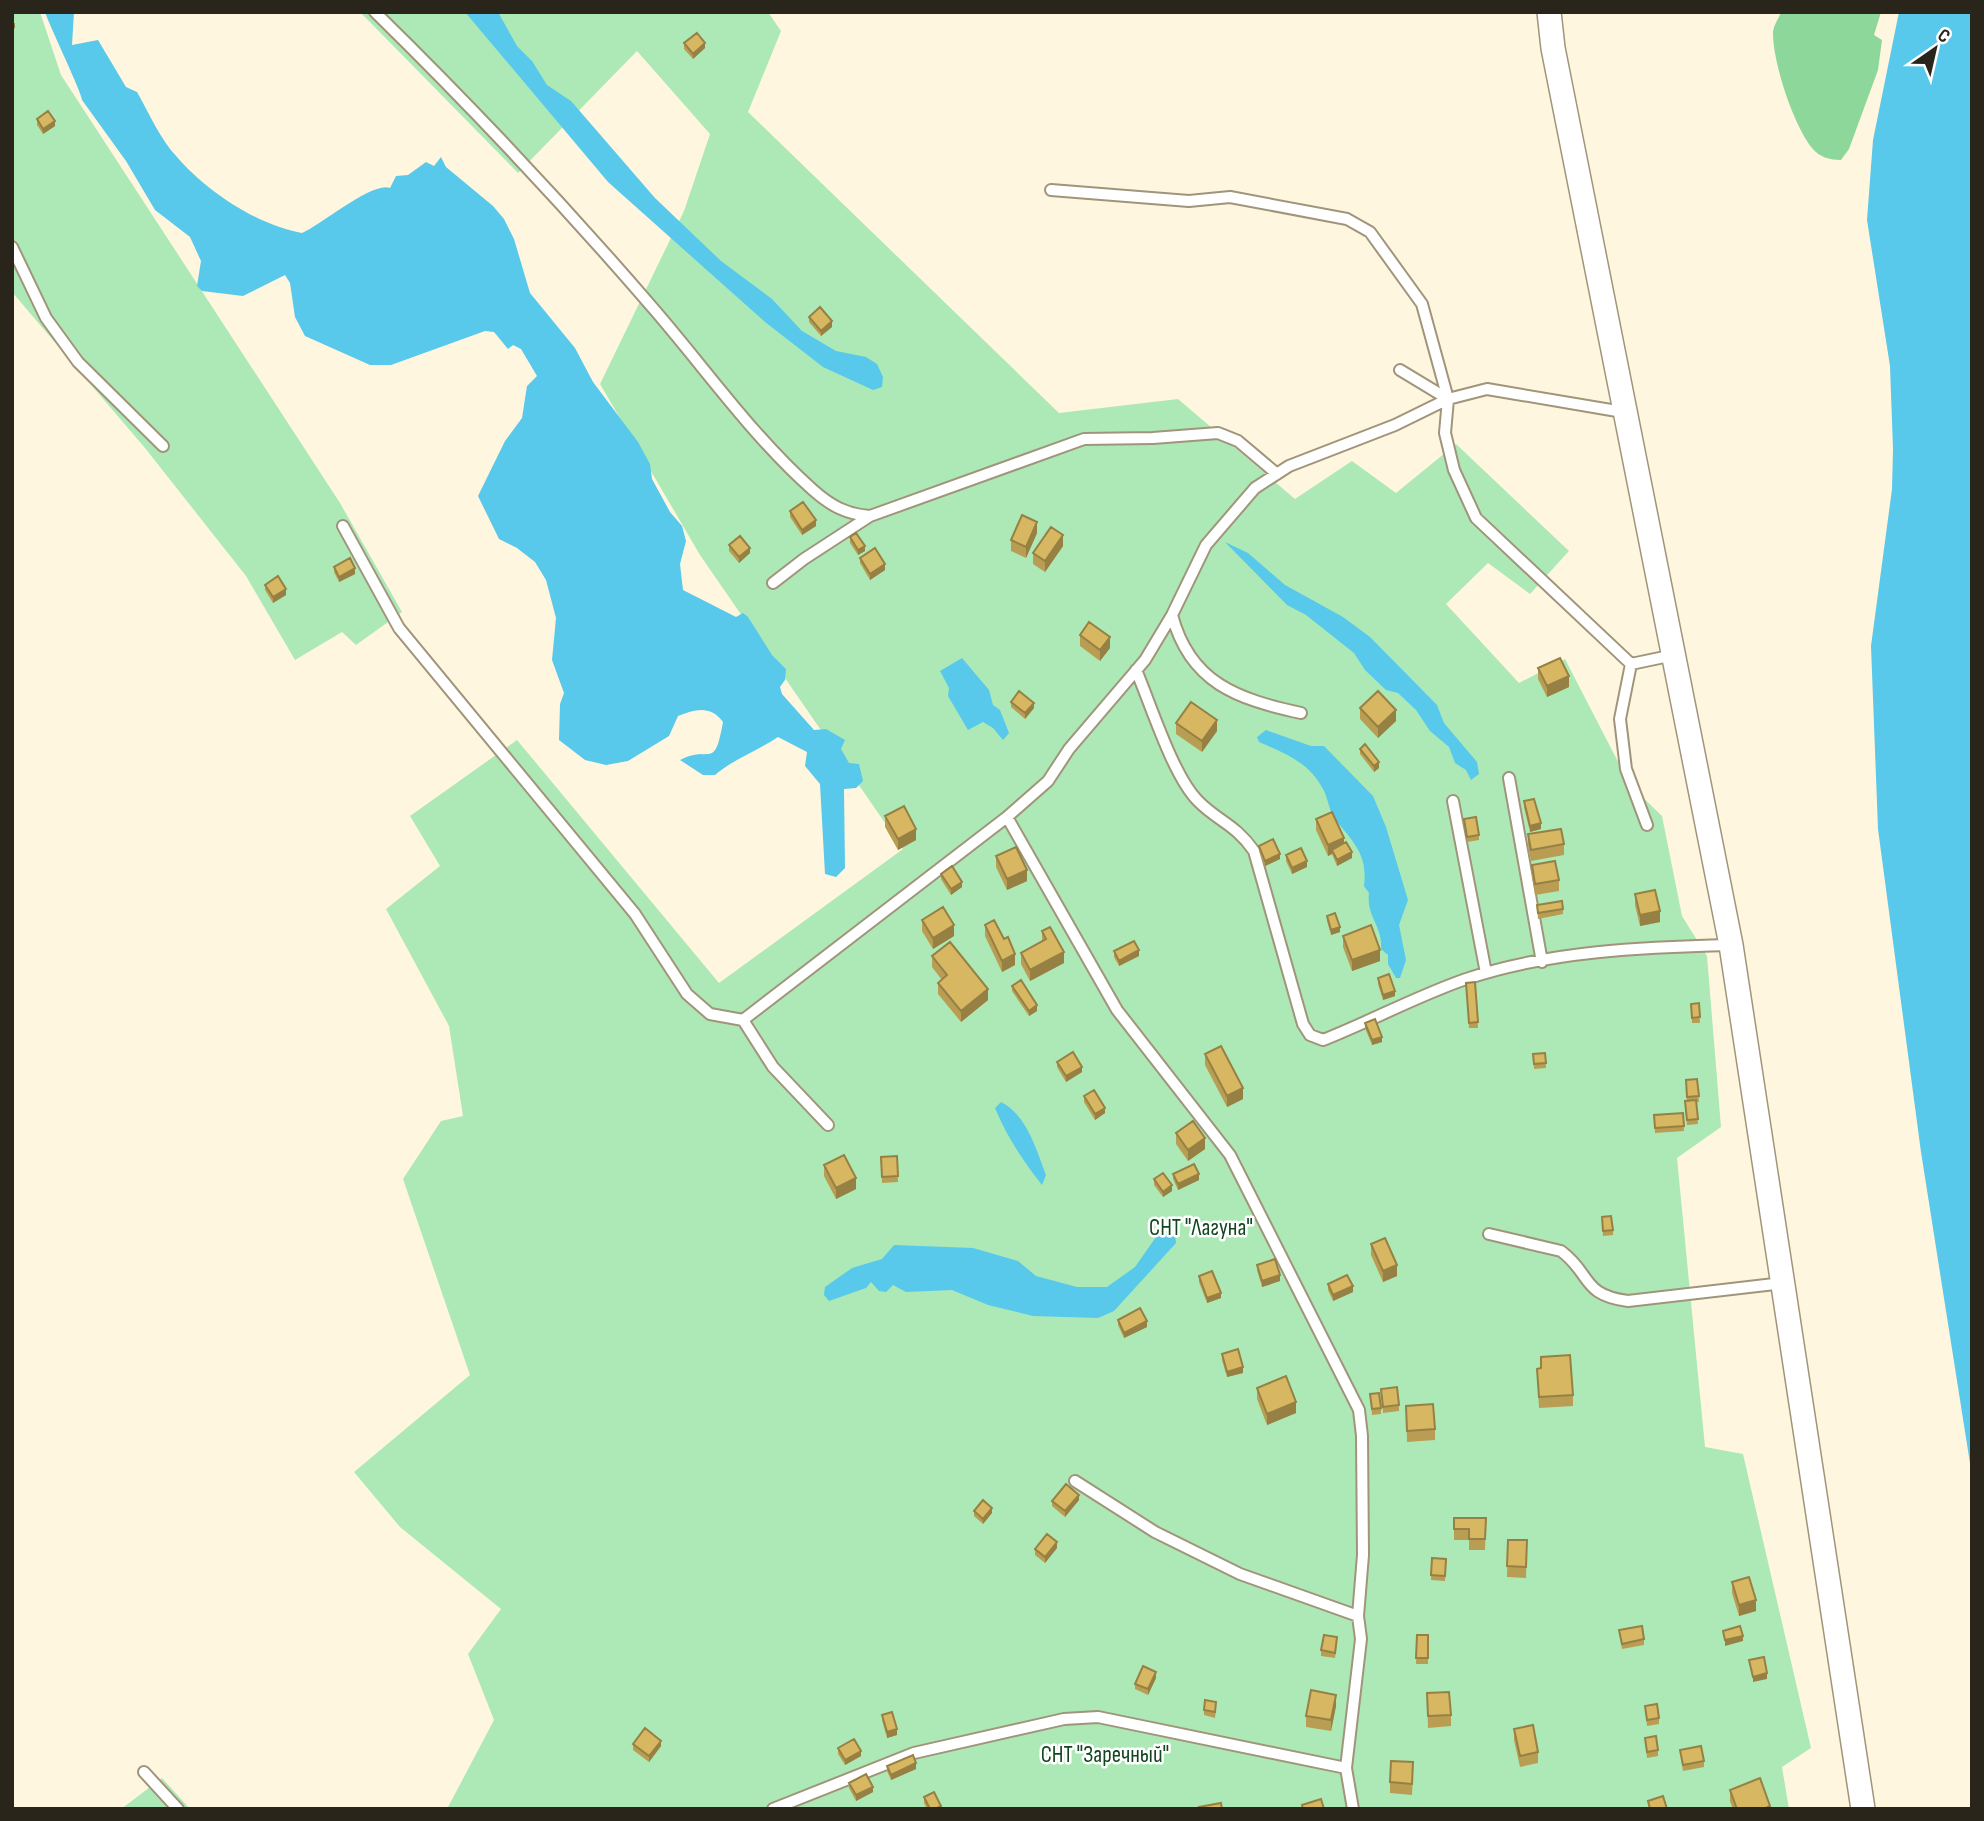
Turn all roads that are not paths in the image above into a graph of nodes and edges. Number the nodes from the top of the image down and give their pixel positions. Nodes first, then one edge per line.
1 (375, 12) edge
2 (1549, 12) edge
3 (1051, 190) dead end
4 (12, 247) edge
5 (1400, 370) dead end
6 (1448, 399) junction
7 (1623, 412) junction
8 (163, 446) dead end
9 (1278, 474) junction
10 (870, 516) junction
11 (343, 526) dead end
12 (773, 583) dead end
13 (1172, 615) junction
14 (1674, 655) junction
15 (1631, 664) junction
16 (1136, 670) junction
17 (1301, 713) dead end
18 (1509, 778) dead end
19 (1453, 801) dead end
20 (1007, 817) junction
21 (1647, 825) dead end
22 (1731, 944) junction
23 (1542, 962) junction
24 (1486, 973) junction
25 (743, 1020) junction
26 (828, 1125) dead end
27 (1489, 1234) dead end
28 (1783, 1283) junction
29 (1075, 1481) dead end
30 (1358, 1616) junction
31 (1346, 1768) junction
32 (144, 1772) dead end
33 (178, 1809) edge
34 (773, 1809) edge
35 (1353, 1809) edge
36 (1863, 1809) edge

1 - 10 lane
2 - 7 street
3 - 6 lane
4 - 8 lane
5 - 6 lane
6 - 7 lane
6 - 9 lane
6 - 15 lane
7 - 14 street
9 - 10 lane
9 - 13 lane
10 - 12 lane
11 - 25 lane
13 - 16 lane
13 - 17 lane
14 - 15 lane
14 - 22 street
15 - 21 lane
16 - 20 lane
16 - 24 lane
18 - 23 lane
19 - 24 lane
20 - 25 lane
20 - 30 lane
22 - 23 lane
22 - 28 street
23 - 24 lane
25 - 26 lane
27 - 28 lane
28 - 36 street
29 - 30 lane
30 - 31 lane
31 - 34 lane
31 - 35 lane
32 - 33 lane

